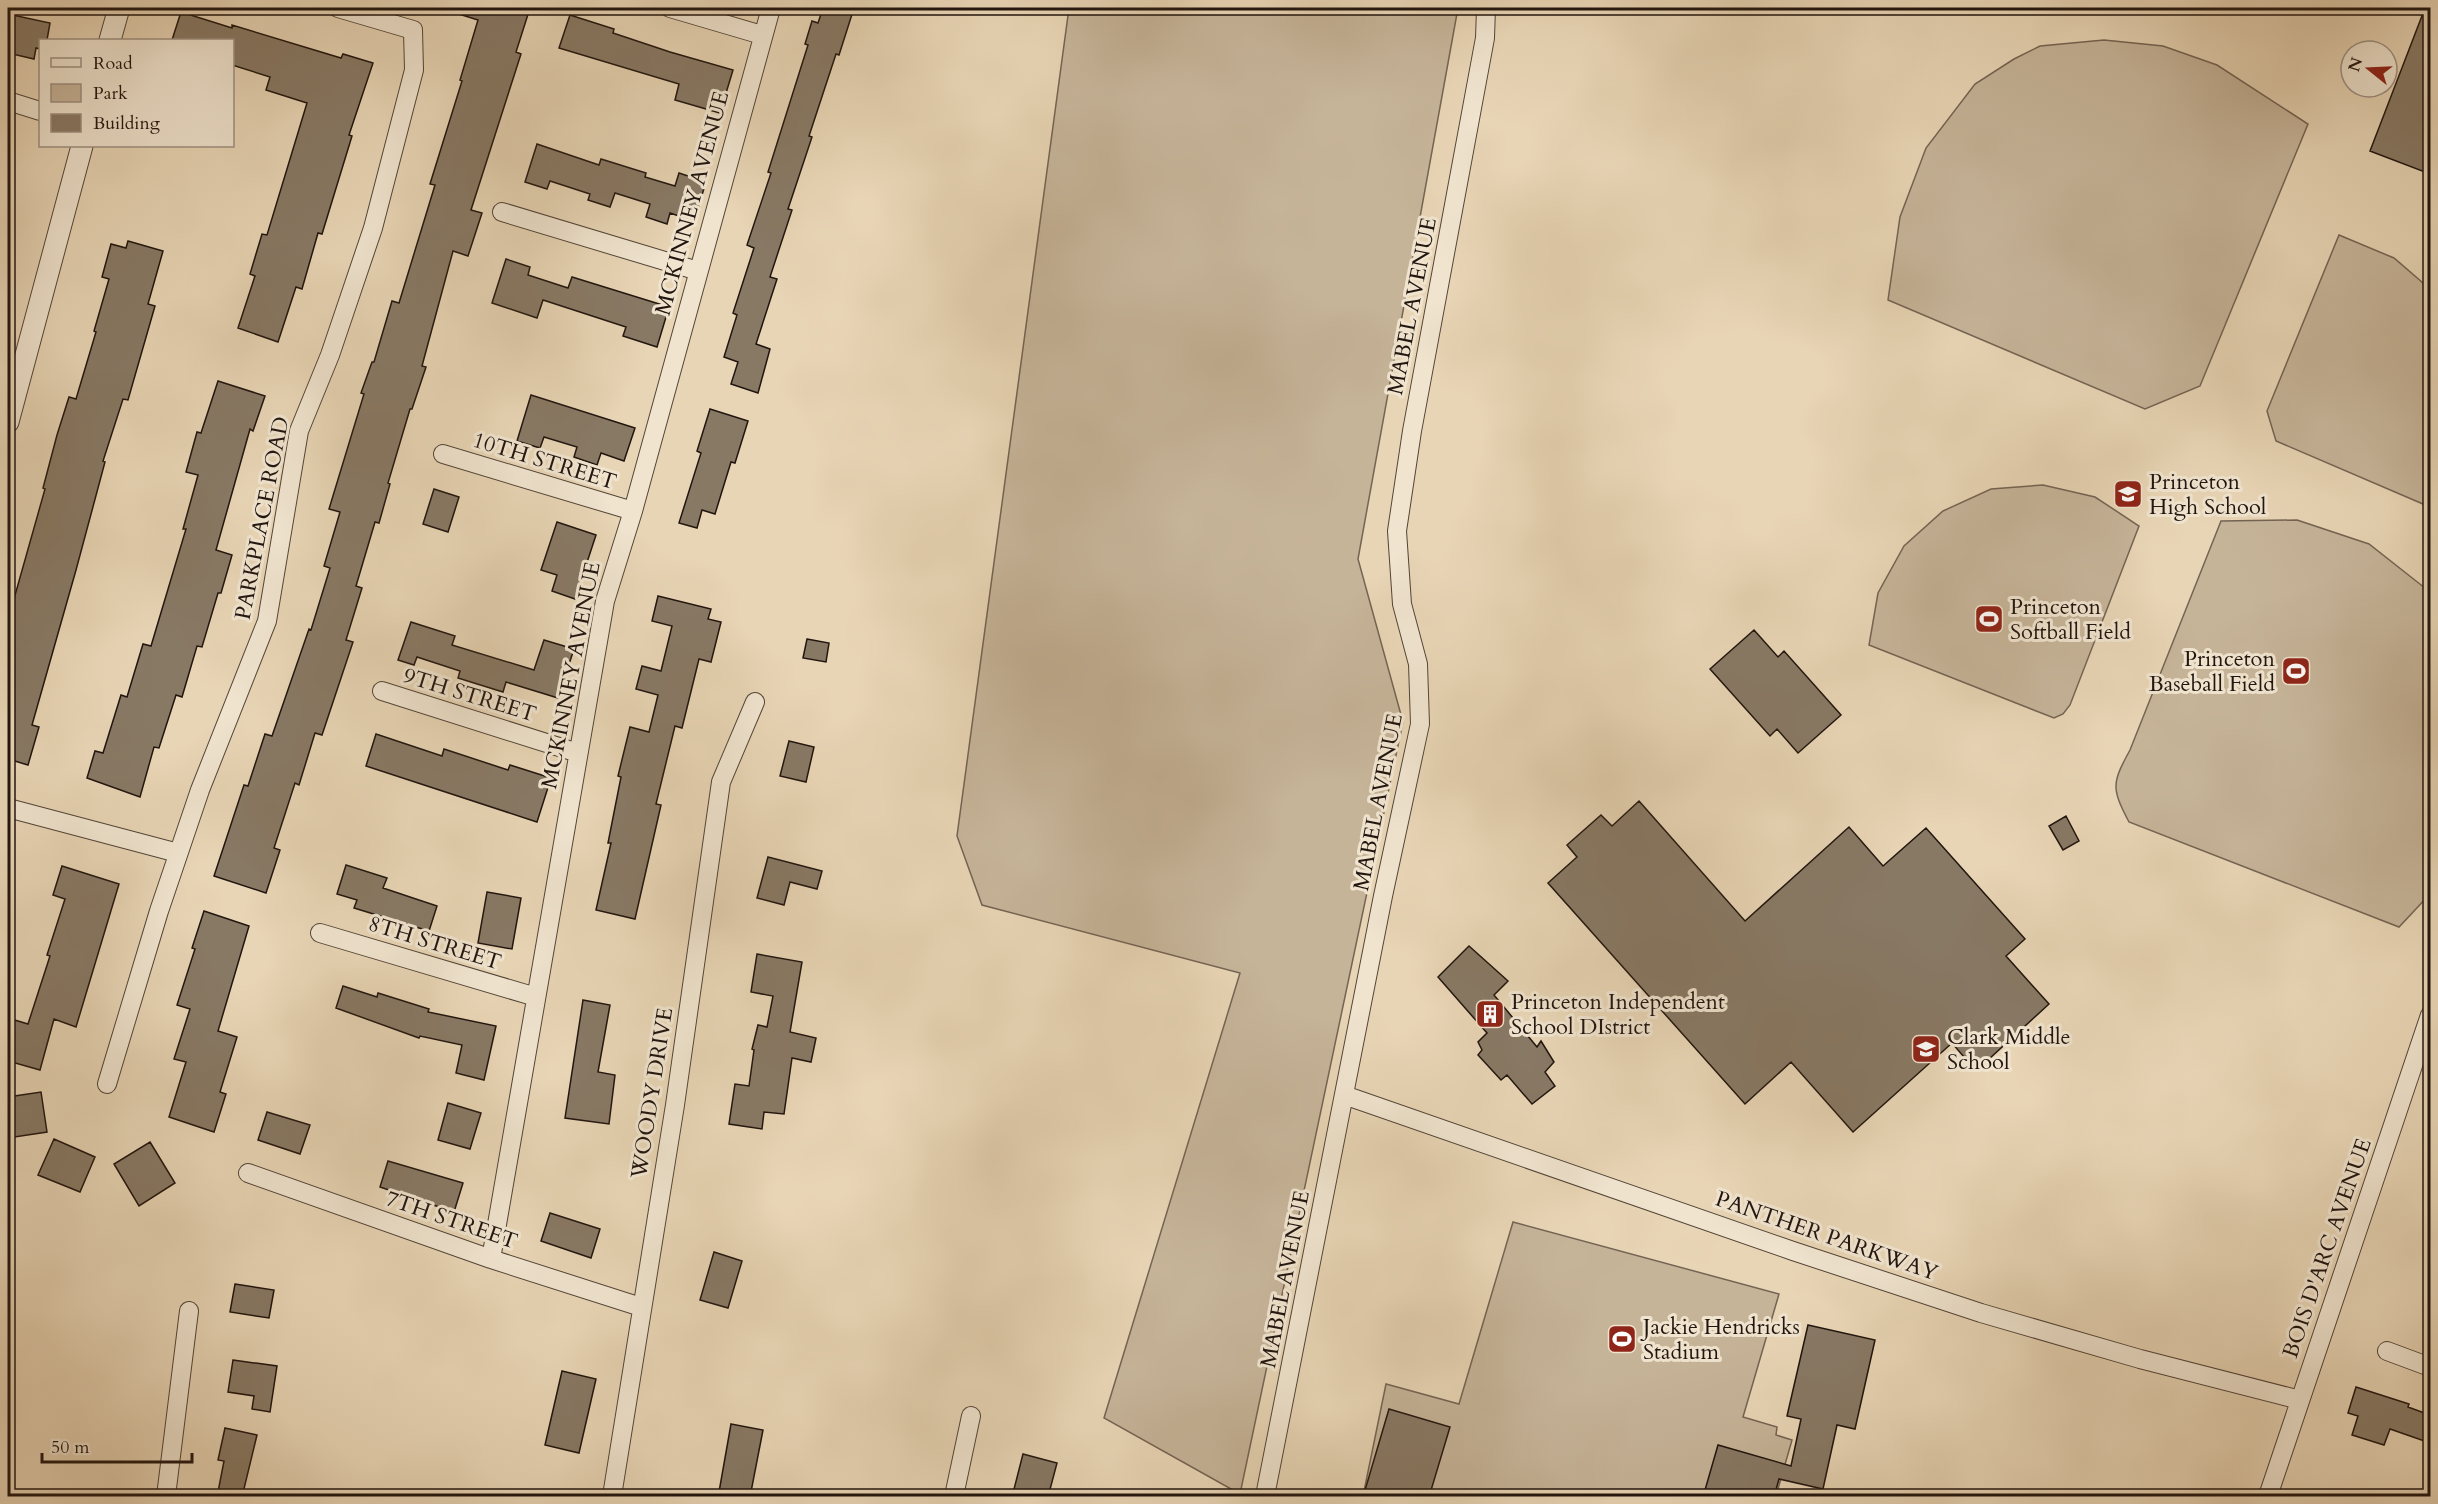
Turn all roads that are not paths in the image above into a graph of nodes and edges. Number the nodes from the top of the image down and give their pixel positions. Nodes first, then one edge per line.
1 (118, 8) edge
2 (338, 8) edge
3 (670, 8) edge
4 (771, 8) edge
5 (1486, 8) edge
6 (762, 35) junction
7 (110, 39) edge
8 (8, 101) edge
9 (39, 111) edge
10 (82, 147) edge
11 (501, 212) dead end
12 (698, 271) junction
13 (8, 422) edge
14 (443, 454) dead end
15 (633, 511) junction
16 (382, 691) dead end
17 (755, 702) dead end
18 (578, 753) junction
19 (8, 808) edge
20 (178, 854) junction
21 (320, 933) dead end
22 (536, 997) junction
23 (2430, 1015) edge
24 (108, 1084) dead end
25 (1344, 1095) junction
26 (248, 1173) dead end
27 (491, 1259) junction
28 (641, 1307) junction
29 (189, 1311) dead end
30 (2387, 1351) dead end
31 (2430, 1367) edge
32 (2300, 1400) junction
33 (971, 1416) dead end
34 (166, 1497) edge
35 (612, 1497) edge
36 (954, 1497) edge
37 (1265, 1497) edge
38 (2268, 1497) edge

1 - 7 street
2 - 20 street, PARKPLACE ROAD
3 - 6 street
4 - 6 street, MCKINNEY AVENUE
5 - 25 street, MABEL AVENUE
6 - 12 street, MCKINNEY AVENUE
8 - 9 street
10 - 13 street
11 - 12 street
12 - 15 street, MCKINNEY AVENUE
14 - 15 street, 10TH STREET
15 - 18 street, MCKINNEY AVENUE
16 - 18 street, 9TH STREET
17 - 28 street, WOODY DRIVE
18 - 22 street, MCKINNEY AVENUE
19 - 20 street
20 - 24 street, PARKPLACE ROAD
21 - 22 street, 8TH STREET
22 - 27 street, MCKINNEY AVENUE
23 - 32 street, BOIS D'ARC AVENUE
25 - 32 street, PANTHER PARKWAY
25 - 37 street, MABEL AVENUE
26 - 27 street, 7TH STREET
27 - 28 street, 7TH STREET
28 - 35 street, WOODY DRIVE
29 - 34 street
30 - 31 street
32 - 38 street, BOIS D'ARC AVENUE
33 - 36 street

